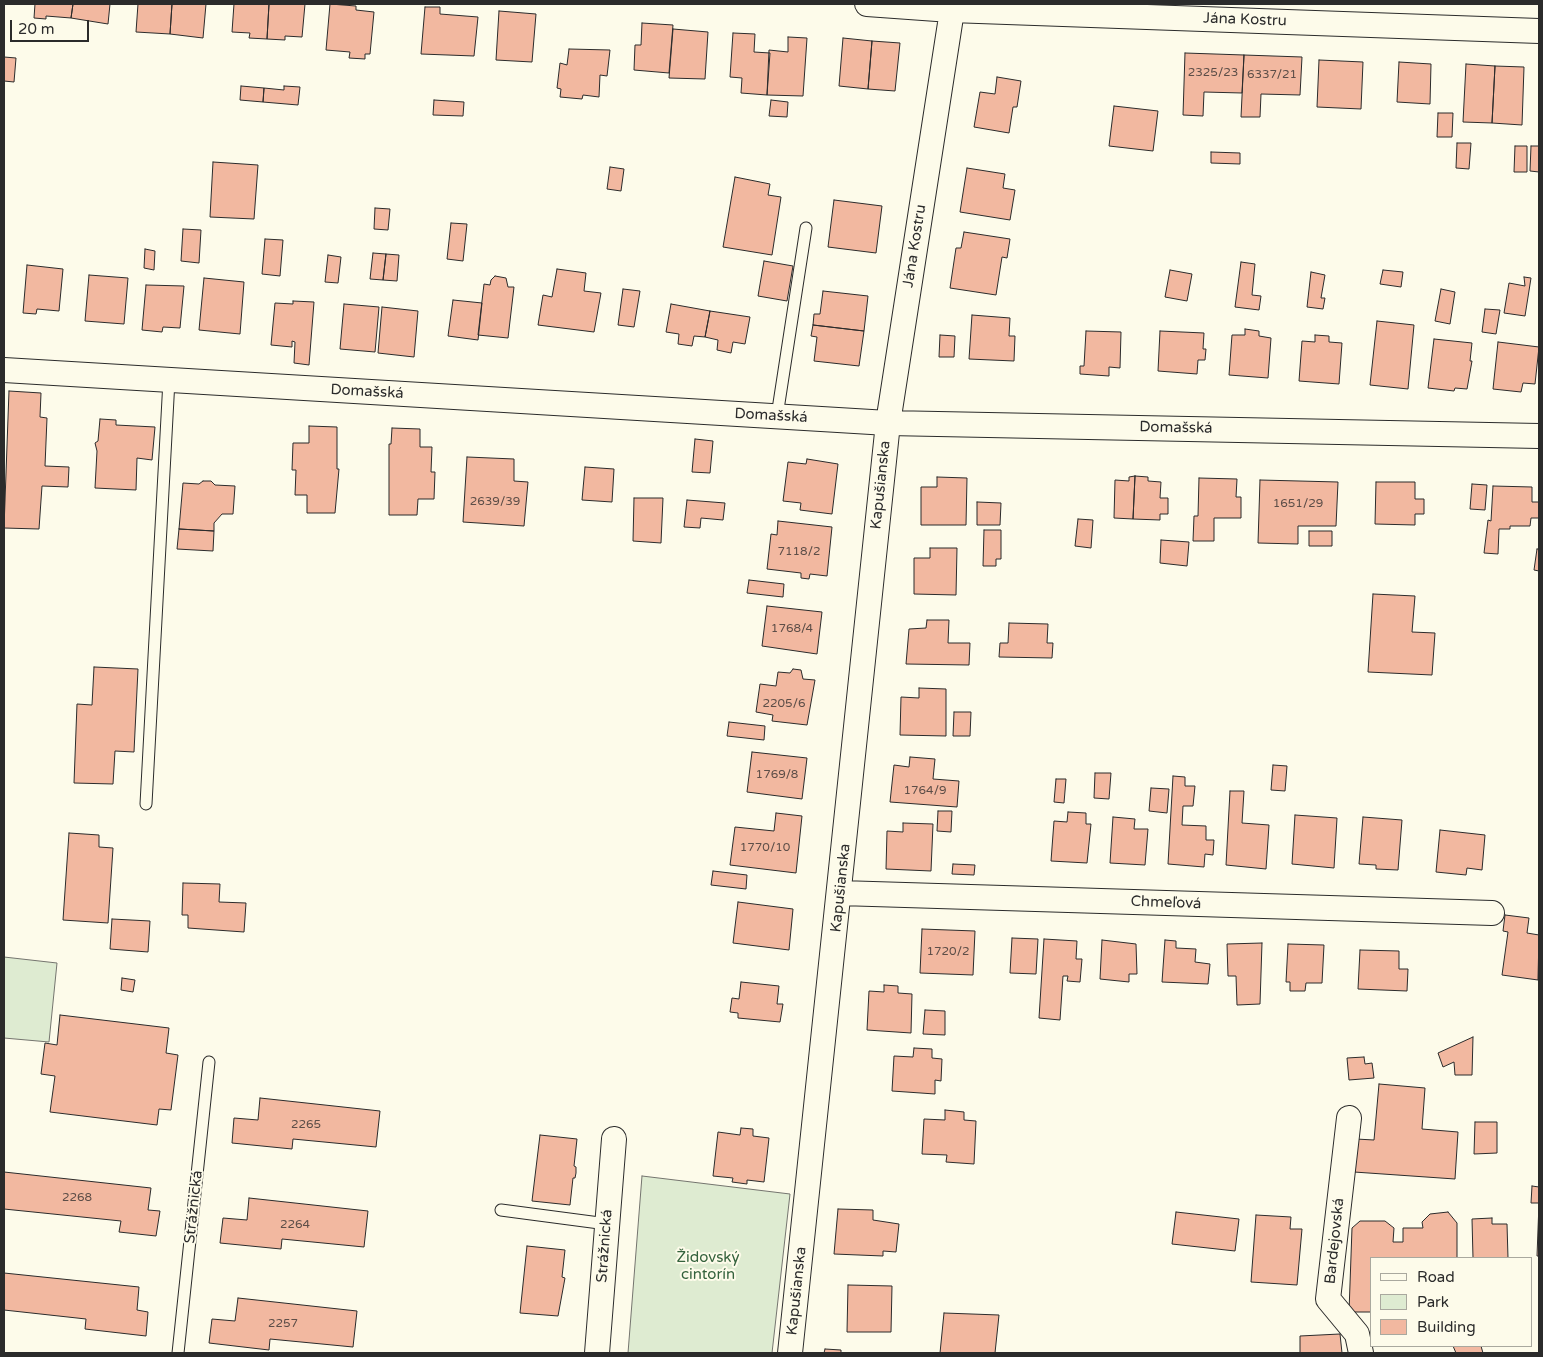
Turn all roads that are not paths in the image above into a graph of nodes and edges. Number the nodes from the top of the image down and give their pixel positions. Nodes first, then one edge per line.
1 (867, 4) edge
2 (952, 7) edge
3 (1539, 31) edge
4 (806, 228) dead end
5 (4, 370) edge
6 (169, 380) junction
7 (777, 416) junction
8 (888, 423) junction
9 (1539, 436) edge
10 (146, 804) dead end
11 (840, 893) junction
12 (1492, 913) dead end
13 (209, 1062) dead end
14 (1349, 1118) dead end
15 (614, 1139) dead end
16 (501, 1210) dead end
17 (607, 1224) junction
18 (178, 1353) edge
19 (597, 1353) edge
20 (790, 1353) edge
21 (1361, 1353) edge

1 - 2 street, Jána Kostru
2 - 3 street, Jána Kostru
2 - 8 street, Jána Kostru
4 - 7 lane
5 - 6 street, Domašská
6 - 7 street, Domašská
6 - 10 lane
7 - 8 street, Domašská
8 - 9 street, Domašská
8 - 11 street, Kapušianska
11 - 12 street, Chmeľová
11 - 20 street, Kapušianska
13 - 18 lane, Strážnická
14 - 21 street, Bardejovská
15 - 17 street, Strážnická
16 - 17 lane
17 - 19 street, Strážnická

